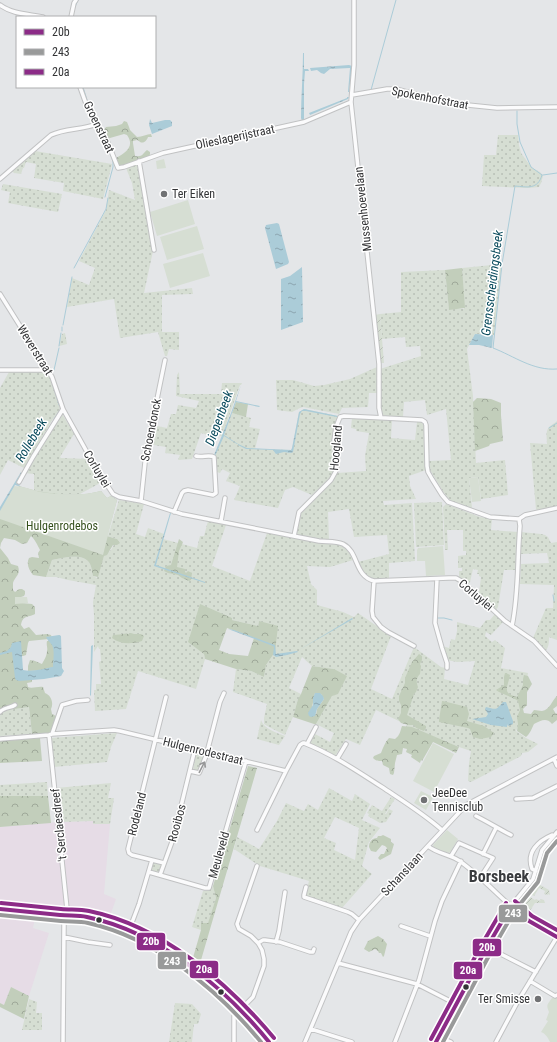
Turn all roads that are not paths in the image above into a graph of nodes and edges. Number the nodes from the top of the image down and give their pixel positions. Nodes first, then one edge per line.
1 (76, 0) edge
2 (354, 0) edge
3 (0, 5) edge
4 (38, 16) edge
5 (71, 16) edge
6 (80, 88) edge
7 (352, 95) junction
8 (351, 102) junction
9 (557, 107) edge
10 (97, 124) junction
11 (140, 161) junction
12 (118, 168) joint
13 (0, 179) edge
14 (154, 250) dead end
15 (0, 294) edge
16 (165, 360) dead end
17 (0, 370) edge
18 (48, 370) junction
19 (63, 409) junction
20 (381, 418) junction
21 (196, 456) dead end
22 (19, 482) dead end
23 (225, 498) dead end
24 (141, 501) junction
25 (557, 508) edge
26 (174, 512) junction
27 (519, 519) junction
28 (221, 521) junction
29 (294, 536) junction
30 (437, 579) junction
31 (374, 582) junction
32 (512, 626) junction
33 (414, 646) dead end
34 (557, 666) edge
35 (446, 668) dead end
36 (224, 693) dead end
37 (166, 698) dead end
38 (88, 700) dead end
39 (15, 705) dead end
40 (0, 712) edge
41 (316, 727) dead end
42 (48, 735) junction
43 (0, 739) edge
44 (155, 739) junction
45 (307, 744) junction
46 (346, 744) dead end
47 (195, 749) junction
48 (208, 752) junction
49 (555, 758) edge
50 (336, 759) junction
51 (246, 761) junction
52 (557, 766) edge
53 (190, 771) junction
54 (286, 771) junction
55 (557, 786) edge
56 (516, 799) dead end
57 (476, 816) dead end
58 (496, 828) junction
59 (257, 830) dead end
60 (442, 830) junction
61 (556, 833) edge
62 (511, 835) dead end
63 (428, 846) junction
64 (483, 854) junction
65 (451, 856) junction
66 (152, 860) junction
67 (460, 861) junction
68 (164, 863) junction
69 (257, 866) dead end
70 (536, 871) junction
71 (149, 872) junction
72 (160, 875) junction
73 (480, 878) junction
74 (306, 886) dead end
75 (285, 892) dead end
76 (511, 906) junction
77 (0, 909) edge
78 (64, 915) junction
79 (359, 920) junction
80 (401, 926) dead end
81 (128, 932) junction
82 (430, 936) junction
83 (64, 937) junction
84 (557, 937) edge
85 (276, 942) junction
86 (258, 943) junction
87 (110, 945) dead end
88 (487, 947) junction
89 (314, 949) dead end
90 (338, 963) junction
91 (536, 972) junction
92 (530, 981) junction
93 (417, 984) junction
94 (557, 995) edge
95 (456, 1004) junction
96 (239, 1011) junction
97 (311, 1029) junction
98 (439, 1037) junction
99 (64, 1042) edge
100 (234, 1042) edge
101 (265, 1042) edge
102 (269, 1042) edge
103 (305, 1042) edge
104 (352, 1042) edge
105 (394, 1042) edge
106 (436, 1042) edge
107 (451, 1042) edge
108 (496, 1042) edge

1 - 5 street
2 - 7 street, Mussenhoevelaan
3 - 4 street
6 - 10 street, Groenstraat
7 - 8 street, Mussenhoevelaan
7 - 9 street, Spokenhofstraat
8 - 11 street, Olieslagerijstraat
8 - 20 street, Mussenhoevelaan
10 - 12 street, Groenstraat
10 - 13 street
11 - 12 street, Olieslagerijstraat
11 - 14 street
15 - 18 street, Weverstraat
16 - 24 street, Schoendonck
17 - 18 street
18 - 19 street, Weverstraat
19 - 22 street
19 - 24 street, Corluylei
20 - 27 street
20 - 29 street, Hoogland
21 - 26 street
23 - 28 street
24 - 26 street, Corluylei
25 - 27 street
26 - 28 street, Corluylei
27 - 32 street
28 - 29 street, Corluylei
29 - 31 street, Corluylei
30 - 31 street, Corluylei
30 - 32 street, Corluylei
30 - 35 street
31 - 33 street
32 - 34 street, Corluylei
36 - 48 street
37 - 44 street, Rodeland
38 - 42 street
39 - 40 street
41 - 45 street
42 - 43 street
42 - 44 street, Hulgenrodestraat
42 - 78 street, 't Serclaesdreef
44 - 47 street, Hulgenrodestraat
44 - 66 street, Rodeland
45 - 50 street
45 - 54 street
46 - 50 street
47 - 48 street, Hulgenrodestraat
47 - 53 street, Rooibos
48 - 51 street, Hulgenrodestraat
53 -> 48 street
49 - 52 street
49 - 60 street, Schanslaan
50 - 60 street
51 - 54 street, Hulgenrodestraat
51 - 72 street, Meuleveld
53 - 68 street, Rooibos
54 - 59 street
55 - 56 street
57 - 58 street
58 - 62 street
58 - 64 street
60 - 63 street, Schanslaan
61 - 70 street
61 - 70 street
63 - 65 street
63 - 79 street, Schanslaan
64 - 65 street
64 - 73 street
65 - 67 street
66 - 68 street, Rodeland
66 - 71 street
67 - 73 street
67 - 82 street
68 - 72 street, Rooibos
69 - 86 street
70 - 76 street
71 - 72 street, Meuleveld
71 - 81 street
73 - 76 street
74 - 79 street
75 - 85 street
76 - 84 street
76 - 88 street
77 - 78 main road
78 - 81 main road
78 - 83 street, 't Serclaesdreef
79 - 90 street, Schanslaan
80 - 82 street
81 - 96 main road
82 - 93 street
83 - 87 street
83 - 99 street, 't Serclaesdreef
84 - 91 street
85 - 86 street
85 - 89 street
86 - 96 street
88 - 91 street
88 - 95 street
90 - 93 street
90 - 97 street, Schanslaan
91 - 92 street
92 - 94 street
92 - 108 street
93 - 95 street
93 - 105 street
95 - 98 street
96 - 100 street
96 - 101 main road
96 - 102 main road
97 - 103 street, Schanslaan
97 - 104 street
98 - 106 street
98 - 107 street

